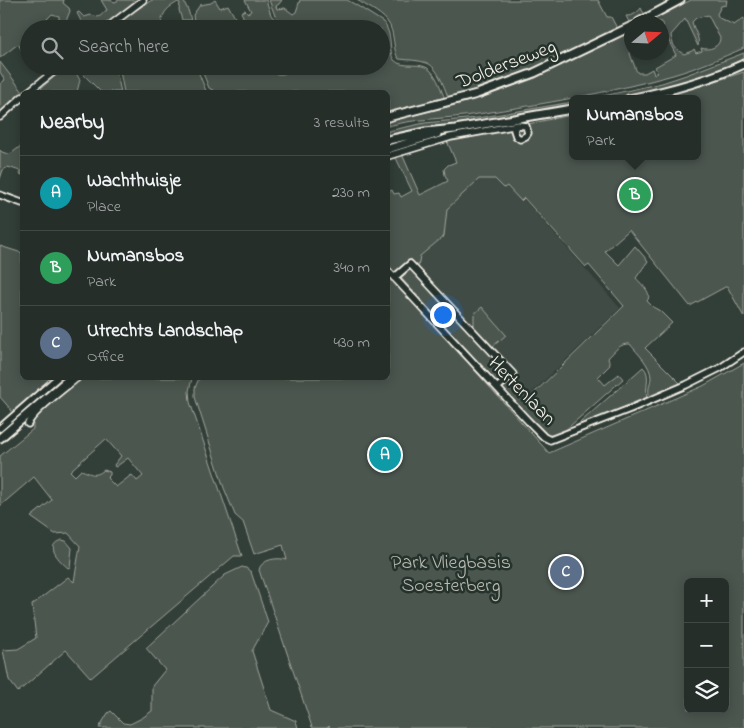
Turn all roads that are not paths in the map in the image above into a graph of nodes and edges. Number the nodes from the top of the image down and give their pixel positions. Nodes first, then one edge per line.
1 (144, 0) edge
2 (680, 0) edge
3 (652, 15) edge
4 (117, 20) edge
5 (624, 30) edge
6 (744, 64) edge
7 (50, 75) edge
8 (31, 90) edge
9 (647, 95) edge
10 (20, 99) edge
11 (569, 110) edge
12 (0, 116) edge
13 (390, 116) edge
14 (516, 126) dead end
15 (455, 129) junction
16 (390, 140) edge
17 (390, 148) edge
18 (390, 155) edge
19 (0, 195) edge
20 (20, 202) edge
21 (390, 273) edge
22 (394, 278) junction
23 (744, 352) edge
24 (55, 380) edge
25 (68, 380) edge
26 (75, 380) edge
27 (497, 388) junction
28 (28, 424) dead end
29 (0, 428) edge
30 (0, 438) edge

1 - 4 street
2 - 3 main road
5 - 13 main road, Dolderseweg
6 - 9 main road
7 - 8 street
10 - 12 street
11 - 15 main road
14 - 18 street
15 - 16 main road
15 - 17 main road
19 - 20 street
21 - 22 street, Hertenlaan
22 - 27 street, Hertenlaan
22 - 27 street
23 - 27 street, Hertenlaan
24 - 29 street
25 - 30 main road
26 - 28 street

